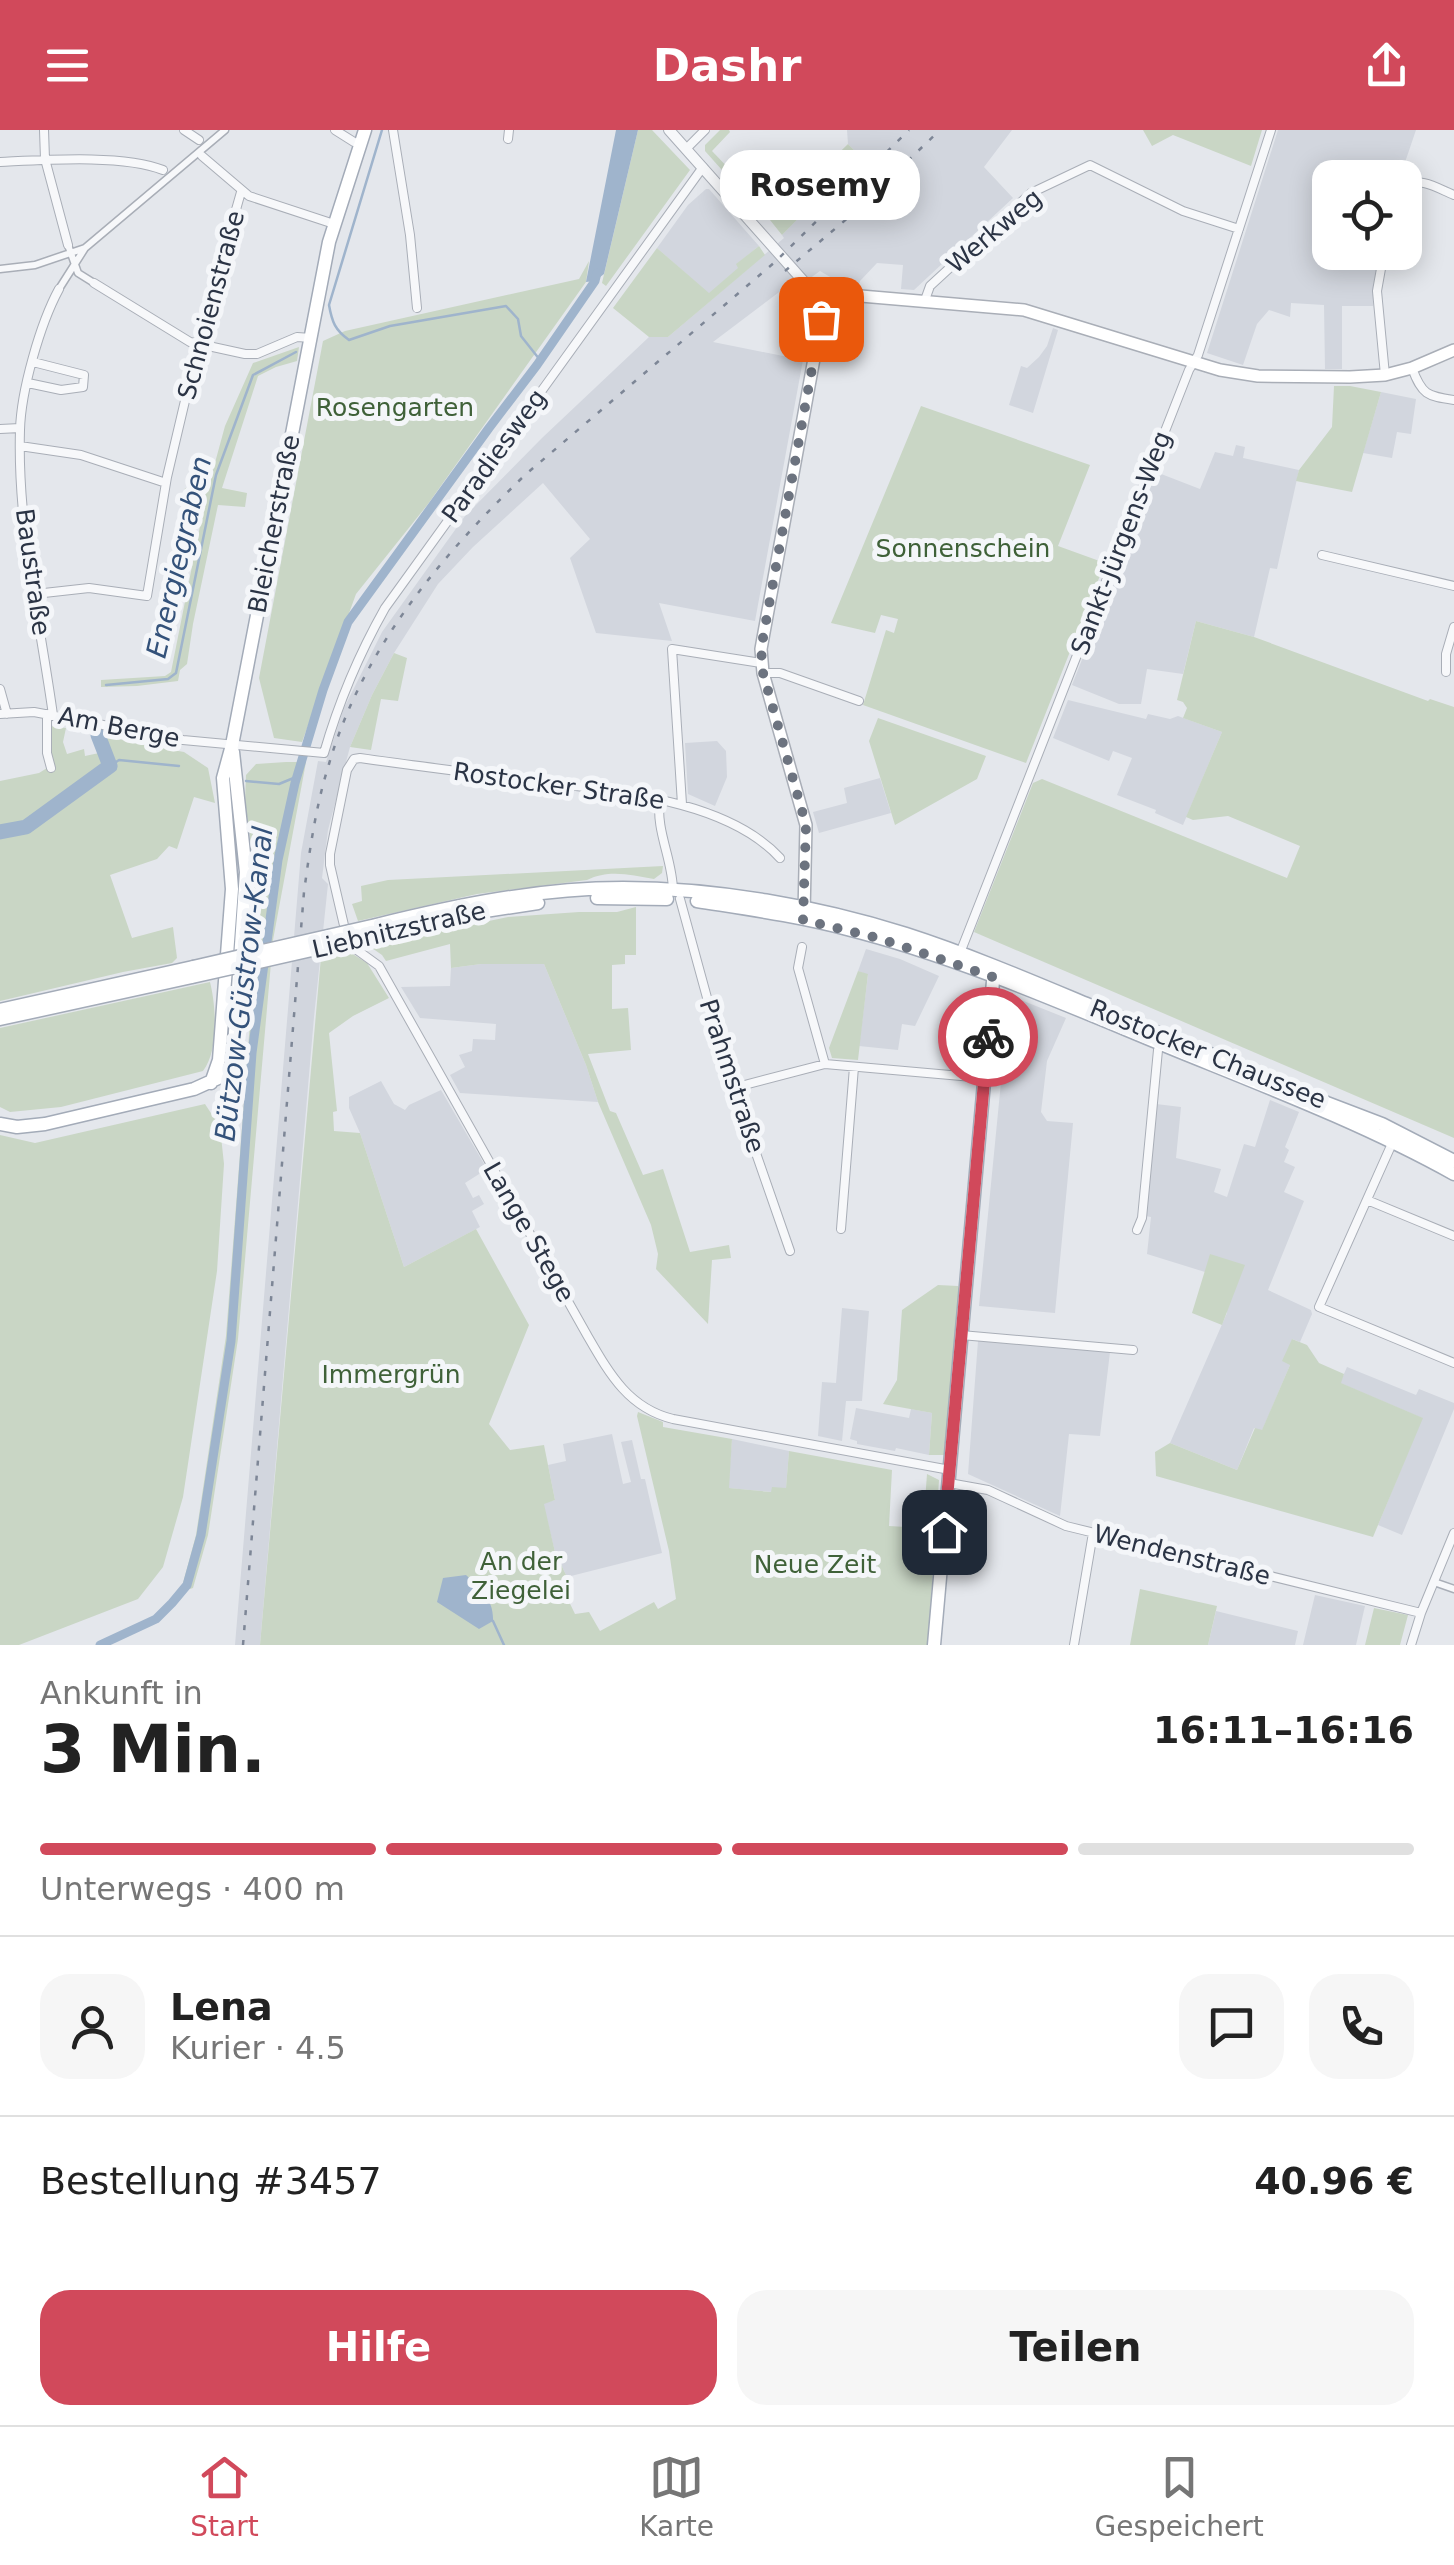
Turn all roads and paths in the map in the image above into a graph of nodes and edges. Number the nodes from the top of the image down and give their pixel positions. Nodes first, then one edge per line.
1 (44, 130) edge
2 (184, 130) edge
3 (225, 130) edge
4 (336, 130) edge
5 (365, 130) edge
6 (393, 130) edge
7 (669, 130) edge
8 (705, 130) edge
9 (1271, 130) edge
10 (354, 142) dead end
11 (686, 148) junction
12 (202, 149) junction
13 (45, 160) junction
14 (0, 162) edge
15 (703, 167) junction
16 (163, 170) joint
17 (170, 178) junction
18 (1422, 183) edge
19 (240, 192) junction
20 (1454, 195) edge
21 (334, 224) junction
22 (1238, 230) junction
23 (68, 244) joint
24 (86, 248) junction
25 (71, 254) junction
26 (0, 269) edge
27 (77, 269) junction
28 (1381, 270) edge
29 (94, 283) joint
30 (59, 289) joint
31 (826, 293) junction
32 (925, 300) junction
33 (417, 308) dead end
34 (311, 338) junction
35 (199, 344) junction
36 (1454, 350) edge
37 (33, 362) junction
38 (1194, 362) junction
39 (1412, 368) junction
40 (1385, 375) junction
41 (28, 383) junction
42 (1454, 400) edge
43 (20, 428) junction
44 (0, 429) edge
45 (20, 446) junction
46 (166, 483) junction
47 (1322, 554) dead end
48 (1454, 586) edge
49 (35, 594) junction
50 (1454, 628) edge
51 (762, 668) junction
52 (1446, 672) dead end
53 (0, 689) edge
54 (859, 701) dead end
55 (3, 714) edge
56 (50, 714) junction
57 (232, 744) junction
58 (312, 752) joint
59 (349, 766) joint
60 (51, 768) dead end
61 (660, 799) junction
62 (682, 804) junction
63 (780, 858) dead end
64 (677, 895) junction
65 (804, 914) junction
66 (802, 947) dead end
67 (960, 953) junction
68 (192, 972) junction
69 (994, 972) junction
70 (0, 1010) edge
71 (0, 1019) edge
72 (1161, 1044) junction
73 (825, 1064) junction
74 (854, 1066) junction
75 (984, 1078) junction
76 (733, 1088) junction
77 (0, 1124) edge
78 (1395, 1136) junction
79 (1454, 1160) edge
80 (1454, 1174) edge
81 (1367, 1200) junction
82 (841, 1230) dead end
83 (1137, 1230) dead end
84 (1454, 1236) edge
85 (790, 1250) dead end
86 (961, 1335) junction
87 (1133, 1350) dead end
88 (1454, 1363) edge
89 (949, 1476) junction
90 (1093, 1533) junction
91 (1454, 1533) edge
92 (1434, 1582) junction
93 (1454, 1588) edge
94 (1422, 1613) junction
95 (934, 1645) edge
96 (1074, 1645) edge
97 (1412, 1645) edge

1 - 13 street
2 - 12 street
3 - 12 street
4 - 10 street
5 - 21 main road, Bleicherstraße
6 - 33 street
7 - 11 street
8 - 11 street
9 - 22 street, Sankt-Jürgens-Weg
11 - 15 street
12 - 17 street
12 - 19 street
13 - 14 street
13 - 16 street
13 - 23 street
15 - 31 street
15 - 58 street, Paradiesweg
16 - 17 street
17 - 24 street
18 - 20 street
19 - 21 street
19 - 35 street, Schnoienstraße
21 - 34 main road, Bleicherstraße
22 - 32 street, Werkweg
22 - 38 street, Sankt-Jürgens-Weg
23 - 25 street
24 - 25 street
24 - 27 street
25 - 26 street
25 - 27 street
27 - 29 street
27 - 30 street
28 - 40 street
29 - 35 street
30 - 37 street, Baustraße
31 - 32 main road
31 - 51 main road
32 - 38 main road
34 - 35 street
34 - 57 main road, Bleicherstraße
35 - 46 street, Schnoienstraße
36 - 39 main road
37 - 41 street, Baustraße
37 - 41 street
38 - 40 main road
38 - 67 street, Sankt-Jürgens-Weg
39 - 40 main road
39 - 42 street
41 - 43 street, Baustraße
43 - 44 street
43 - 45 street, Baustraße
45 - 46 street
45 - 49 street, Baustraße
46 - 49 street, Schnoienstraße
47 - 48 street
49 - 56 street, Baustraße
50 - 52 street
51 - 54 street
51 - 62 street
51 - 65 main road
53 - 55 street
55 - 56 street, Am Berge
56 - 57 street, Am Berge
56 - 60 street, Baustraße
57 - 58 street, Am Berge
57 - 77 main road, Bleicherstraße
59 - 61 street, Rostocker Straße
59 - 89 street, Lange Stege
61 - 62 street, Rostocker Straße
61 - 64 street, Prahmstraße
62 - 63 street, Rostocker Straße
64 - 65 main road, Liebnitzstraße
64 - 68 main road, Liebnitzstraße, bridge
64 - 76 street, Prahmstraße
65 - 67 main road
65 - 69 main road
66 - 73 street
67 - 69 main road, Rostocker Chaussee
68 - 70 main road
68 - 71 main road, Liebnitzstraße
69 - 72 main road, Rostocker Chaussee
69 - 75 main road
69 - 78 main road, Rostocker Chaussee
72 - 78 main road, Rostocker Chaussee
72 - 83 street
73 - 74 street
73 - 76 street
74 - 75 street
74 - 82 street
75 - 86 main road
76 - 85 street, Prahmstraße
78 - 79 main road, Rostocker Chaussee
78 - 80 main road, Rostocker Chaussee
78 - 81 street
81 - 84 street
81 - 88 street
86 - 87 street
86 - 89 main road
89 - 90 street, Wendenstraße
89 - 95 main road
90 - 94 street, Wendenstraße
90 - 96 street
91 - 92 street
92 - 93 street
92 - 94 street
94 - 97 street

